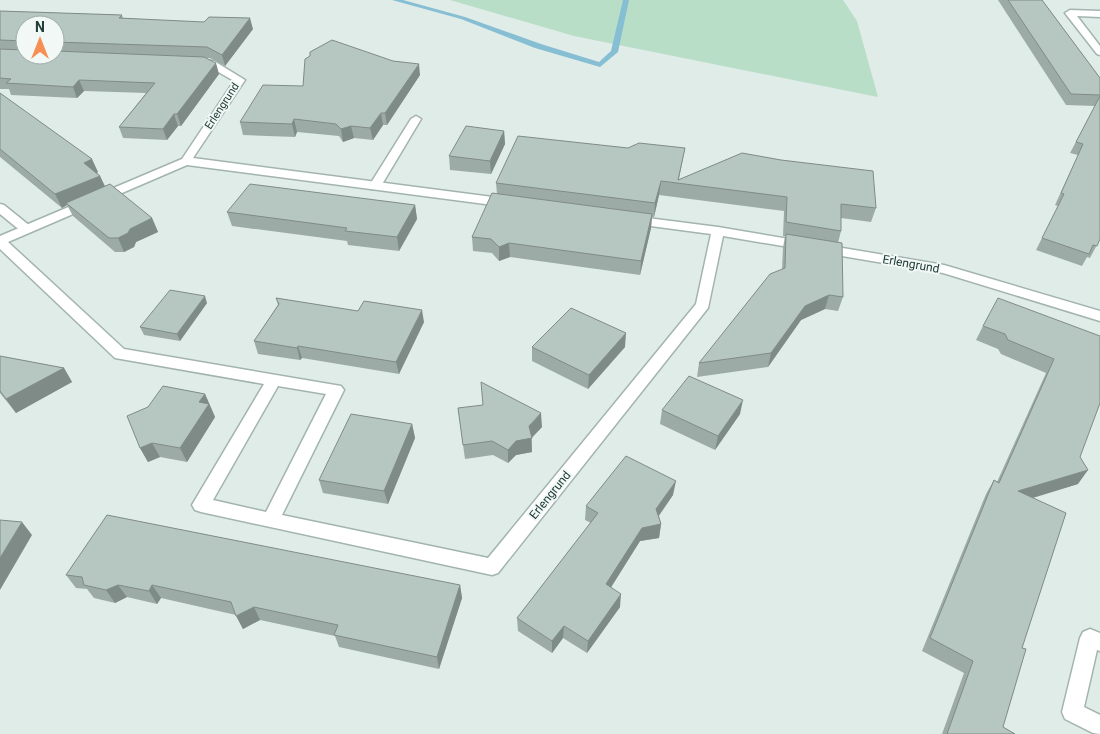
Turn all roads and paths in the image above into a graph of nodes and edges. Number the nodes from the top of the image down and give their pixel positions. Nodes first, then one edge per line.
1 (1100, 14) edge
2 (1084, 31) junction
3 (1100, 31) edge
4 (1100, 52) edge
5 (190, 63) edge
6 (416, 119) dead end
7 (186, 161) junction
8 (375, 186) junction
9 (519, 205) edge
10 (0, 208) edge
11 (618, 218) edge
12 (26, 229) junction
13 (718, 231) junction
14 (0, 241) edge
15 (1100, 316) edge
16 (274, 380) junction
17 (271, 520) junction
18 (1100, 642) edge
19 (1100, 726) edge

1 - 2 street
2 - 3 street
2 - 4 street
5 - 7 street, Erlengrund
6 - 8 street
7 - 8 street
7 - 12 street
8 - 9 street
10 - 12 street
11 - 13 street, Erlengrund
12 - 14 street
13 - 15 street, Erlengrund
13 - 17 street, Erlengrund
14 - 16 street
16 - 17 street
16 - 17 street, Erlengrund
18 - 19 street

